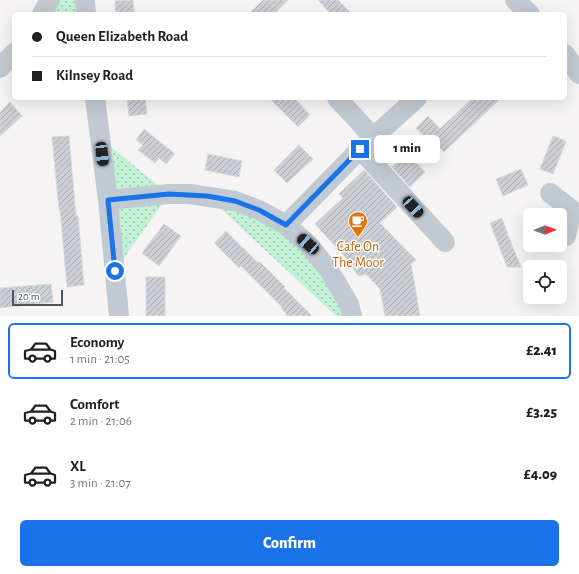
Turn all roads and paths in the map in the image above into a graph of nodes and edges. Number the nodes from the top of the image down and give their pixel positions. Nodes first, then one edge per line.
1 (50, 0) edge
2 (85, 0) edge
3 (43, 12) edge
4 (86, 12) edge
5 (12, 55) edge
6 (567, 57) edge
7 (0, 68) edge
8 (579, 74) edge
9 (95, 100) edge
10 (338, 100) edge
11 (415, 100) edge
12 (366, 143) junction
13 (550, 193) dead end
14 (108, 200) junction
15 (576, 209) edge
16 (286, 225) junction
17 (567, 233) edge
18 (445, 242) dead end
19 (119, 316) edge
20 (352, 316) edge

1 - 3 street
2 - 4 street
5 - 7 street
6 - 8 street
9 - 14 street
10 - 12 street
11 - 12 street
12 - 16 street
12 - 18 street
13 - 15 street
14 - 16 street
14 - 19 street
15 - 17 street
16 - 20 street

